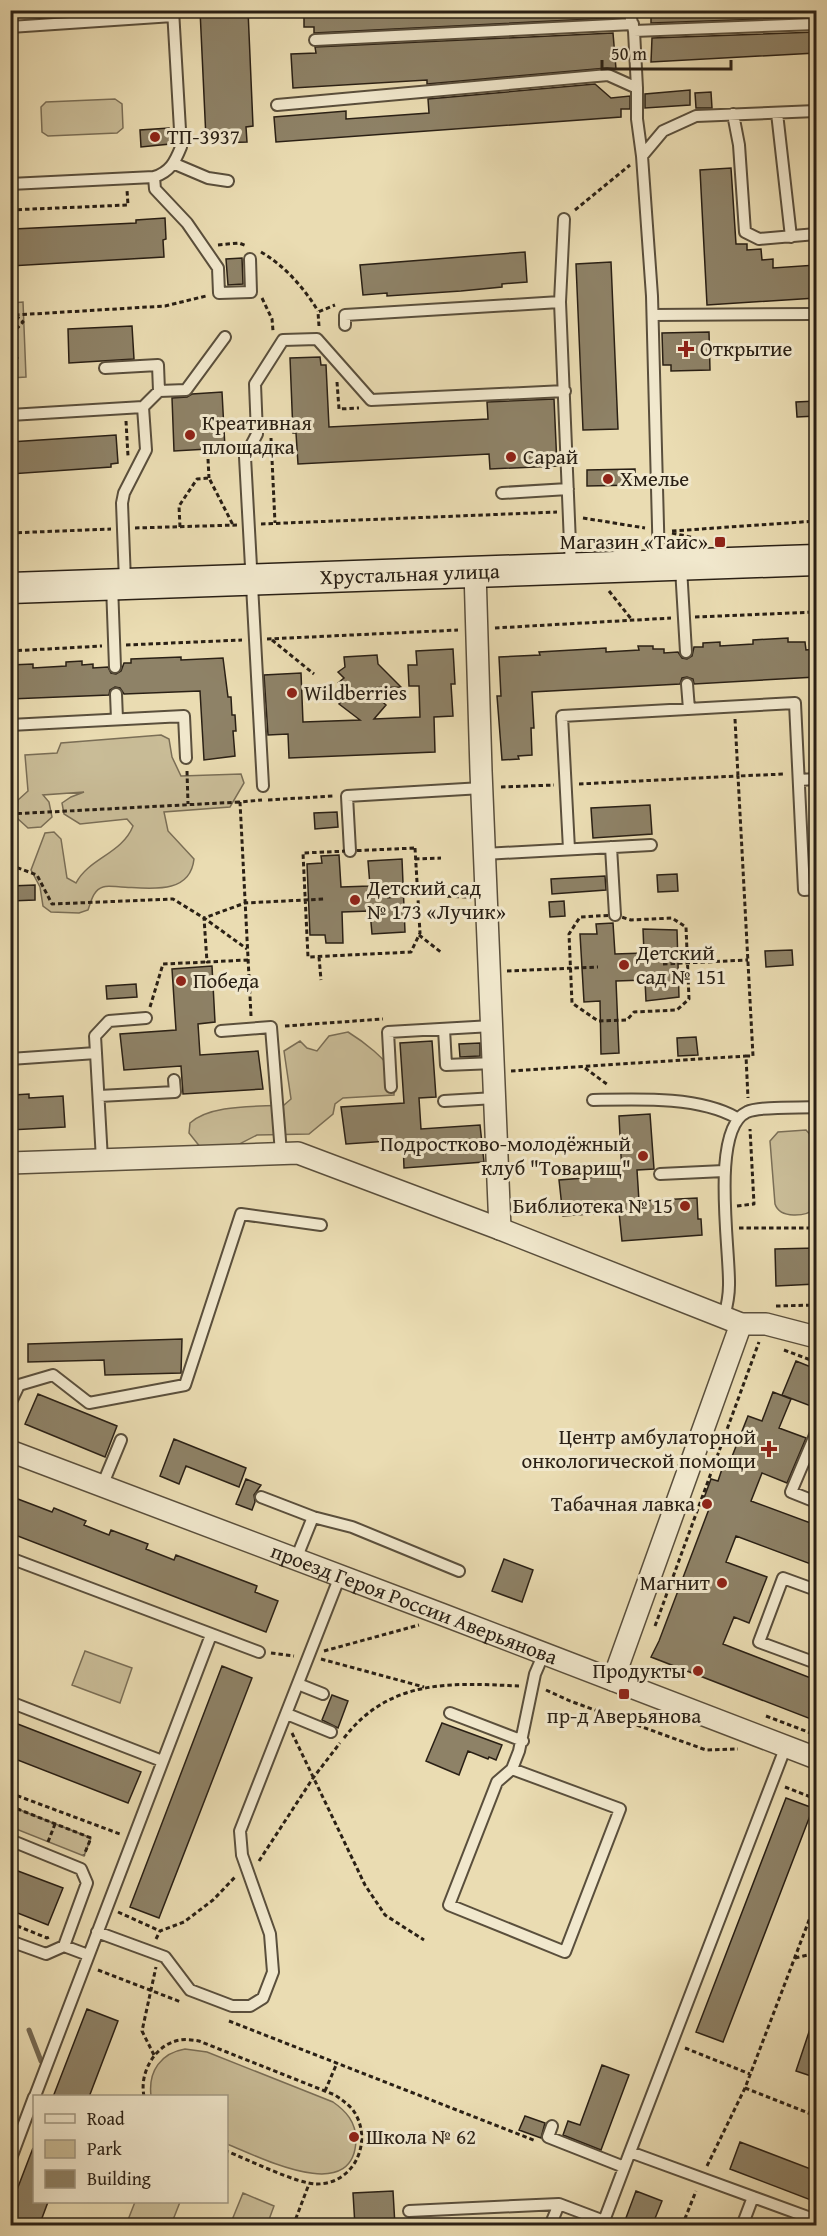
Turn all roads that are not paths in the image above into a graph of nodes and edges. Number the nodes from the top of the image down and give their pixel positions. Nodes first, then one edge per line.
1 (629, 10) edge
2 (173, 14) edge
3 (816, 24) edge
4 (10, 27) edge
5 (633, 28) junction
6 (315, 40) dead end
7 (637, 88) junction
8 (277, 105) dead end
9 (816, 111) edge
10 (777, 113) junction
11 (733, 114) junction
12 (642, 156) junction
13 (175, 164) junction
14 (154, 177) junction
15 (228, 181) dead end
16 (10, 184) edge
17 (564, 219) road end
18 (816, 234) edge
19 (791, 237) junction
20 (249, 259) dead end
21 (560, 302) junction
22 (810, 314) dead end
23 (653, 315) junction
24 (345, 325) dead end
25 (225, 337) dead end
26 (105, 368) dead end
27 (565, 391) junction
28 (159, 392) junction
29 (143, 407) junction
30 (10, 415) edge
31 (568, 489) junction
32 (502, 493) dead end
33 (814, 563) edge
34 (670, 565) junction
35 (571, 568) junction
36 (475, 571) junction
37 (253, 579) junction
38 (118, 585) junction
39 (10, 588) edge
40 (686, 652) dead end
41 (115, 667) dead end
42 (687, 684) dead end
43 (116, 694) dead end
44 (689, 709) junction
45 (117, 719) junction
46 (10, 725) edge
47 (186, 758) road end
48 (799, 777) junction
49 (816, 779) edge
50 (263, 786) dead end
51 (482, 788) junction
52 (651, 845) dead end
53 (611, 847) junction
54 (568, 849) junction
55 (350, 851) road end
56 (484, 854) junction
57 (816, 889) edge
58 (615, 915) road end
59 (146, 1018) road end
60 (492, 1026) junction
61 (444, 1029) junction
62 (221, 1031) dead end
63 (96, 1053) junction
64 (10, 1059) edge
65 (494, 1068) junction
66 (174, 1080) dead end
67 (391, 1087) dead end
68 (99, 1096) junction
69 (495, 1098) junction
70 (593, 1100) dead end
71 (444, 1101) dead end
72 (816, 1107) edge
73 (737, 1118) junction
74 (281, 1153) junction
75 (102, 1160) junction
76 (10, 1163) edge
77 (724, 1171) junction
78 (660, 1174) dead end
79 (321, 1225) dead end
80 (500, 1229) junction
81 (732, 1320) junction
82 (816, 1337) edge
83 (10, 1404) edge
84 (816, 1433) edge
85 (121, 1440) dead end
86 (10, 1451) edge
87 (102, 1486) junction
88 (261, 1497) dead end
89 (816, 1502) edge
90 (313, 1517) junction
91 (10, 1558) edge
92 (296, 1559) junction
93 (459, 1571) dead end
94 (340, 1576) junction
95 (816, 1590) edge
96 (211, 1635) junction
97 (260, 1652) road end
98 (544, 1653) junction
99 (816, 1663) edge
100 (614, 1680) junction
101 (298, 1684) junction
102 (323, 1694) dead end
103 (10, 1702) edge
104 (450, 1713) dead end
105 (286, 1716) junction
106 (331, 1732) dead end
107 (523, 1740) junction
108 (786, 1746) junction
109 (816, 1758) edge
110 (162, 1761) junction
111 (512, 1769) junction
112 (10, 1840) edge
113 (98, 1932) junction
114 (10, 1941) edge
115 (64, 1946) junction
116 (87, 1960) junction
117 (36, 2095) edge
118 (33, 2101) edge
119 (550, 2132) road end
120 (15, 2138) edge
121 (630, 2152) junction
122 (10, 2161) edge
123 (624, 2167) junction
124 (753, 2197) junction
125 (560, 2204) junction
126 (409, 2211) dead end
127 (816, 2220) edge
128 (603, 2223) edge
129 (550, 2226) edge
130 (742, 2226) edge

1 - 5 lane
2 - 4 lane
2 - 13 lane
3 - 5 lane
5 - 6 lane
5 - 7 lane
7 - 8 lane
7 - 12 lane
9 - 10 lane
10 - 11 lane
10 - 19 lane
11 - 12 lane
11 - 19 lane
12 - 23 lane
13 - 14 lane
13 - 15 lane
14 - 16 lane
14 - 20 lane
17 - 21 lane
18 - 19 lane
21 - 24 lane
21 - 27 lane
22 - 23 lane
23 - 34 lane
25 - 28 lane
26 - 28 lane
27 - 31 lane
27 - 37 lane
28 - 29 lane
29 - 30 lane
29 - 38 lane
31 - 32 lane
31 - 35 lane
33 - 34 street, Хрустальная улица
34 - 35 street, Хрустальная улица
34 - 40 lane
35 - 36 street, Хрустальная улица
36 - 37 street, Хрустальная улица
36 - 51 street
37 - 38 street, Хрустальная улица
37 - 50 lane
38 - 39 street, Хрустальная улица
38 - 41 lane
42 - 44 lane
43 - 45 lane
44 - 48 lane
44 - 54 lane
45 - 46 lane
45 - 47 lane
48 - 49 lane
48 - 57 lane
51 - 55 lane
51 - 56 street
52 - 53 lane
53 - 54 lane
53 - 58 lane
54 - 56 lane
56 - 60 street
59 - 63 lane
60 - 61 lane
60 - 65 street
61 - 65 lane
61 - 67 lane
62 - 74 lane
63 - 64 lane
63 - 68 lane
65 - 69 street
66 - 68 lane
68 - 75 lane
69 - 71 lane
69 - 80 street
70 - 73 lane
72 - 73 lane
73 - 77 lane
74 - 75 street
74 - 80 street
75 - 76 street
77 - 78 lane
77 - 81 lane
79 - 83 lane
80 - 81 street
81 - 82 street
81 - 100 street
84 - 89 lane
85 - 87 lane
86 - 87 street, проезд Героя России Аверьянова
87 - 92 street, проезд Героя России Аверьянова
88 - 90 lane
90 - 92 lane
90 - 93 lane
91 - 96 lane
92 - 94 street, проезд Героя России Аверьянова
94 - 98 street, проезд Героя России Аверьянова
94 - 101 lane
95 - 99 lane
96 - 97 lane
96 - 110 lane
98 - 100 street, проезд Героя России Аверьянова
98 - 107 lane
100 - 108 street, проезд Героя России Аверьянова
101 - 102 lane
101 - 105 lane
103 - 110 lane
104 - 107 lane
105 - 106 lane
105 - 113 lane
107 - 111 lane
108 - 109 street, проезд Героя России Аверьянова
108 - 121 lane
110 - 113 lane
111 - 111 lane
112 - 115 lane
113 - 116 lane
114 - 115 lane
115 - 116 lane
116 - 117 lane
118 - 120 lane
119 - 123 lane
120 - 122 lane
121 - 123 lane
121 - 124 lane
123 - 128 lane
124 - 127 lane
124 - 130 lane
125 - 126 lane
125 - 128 lane
125 - 129 lane

